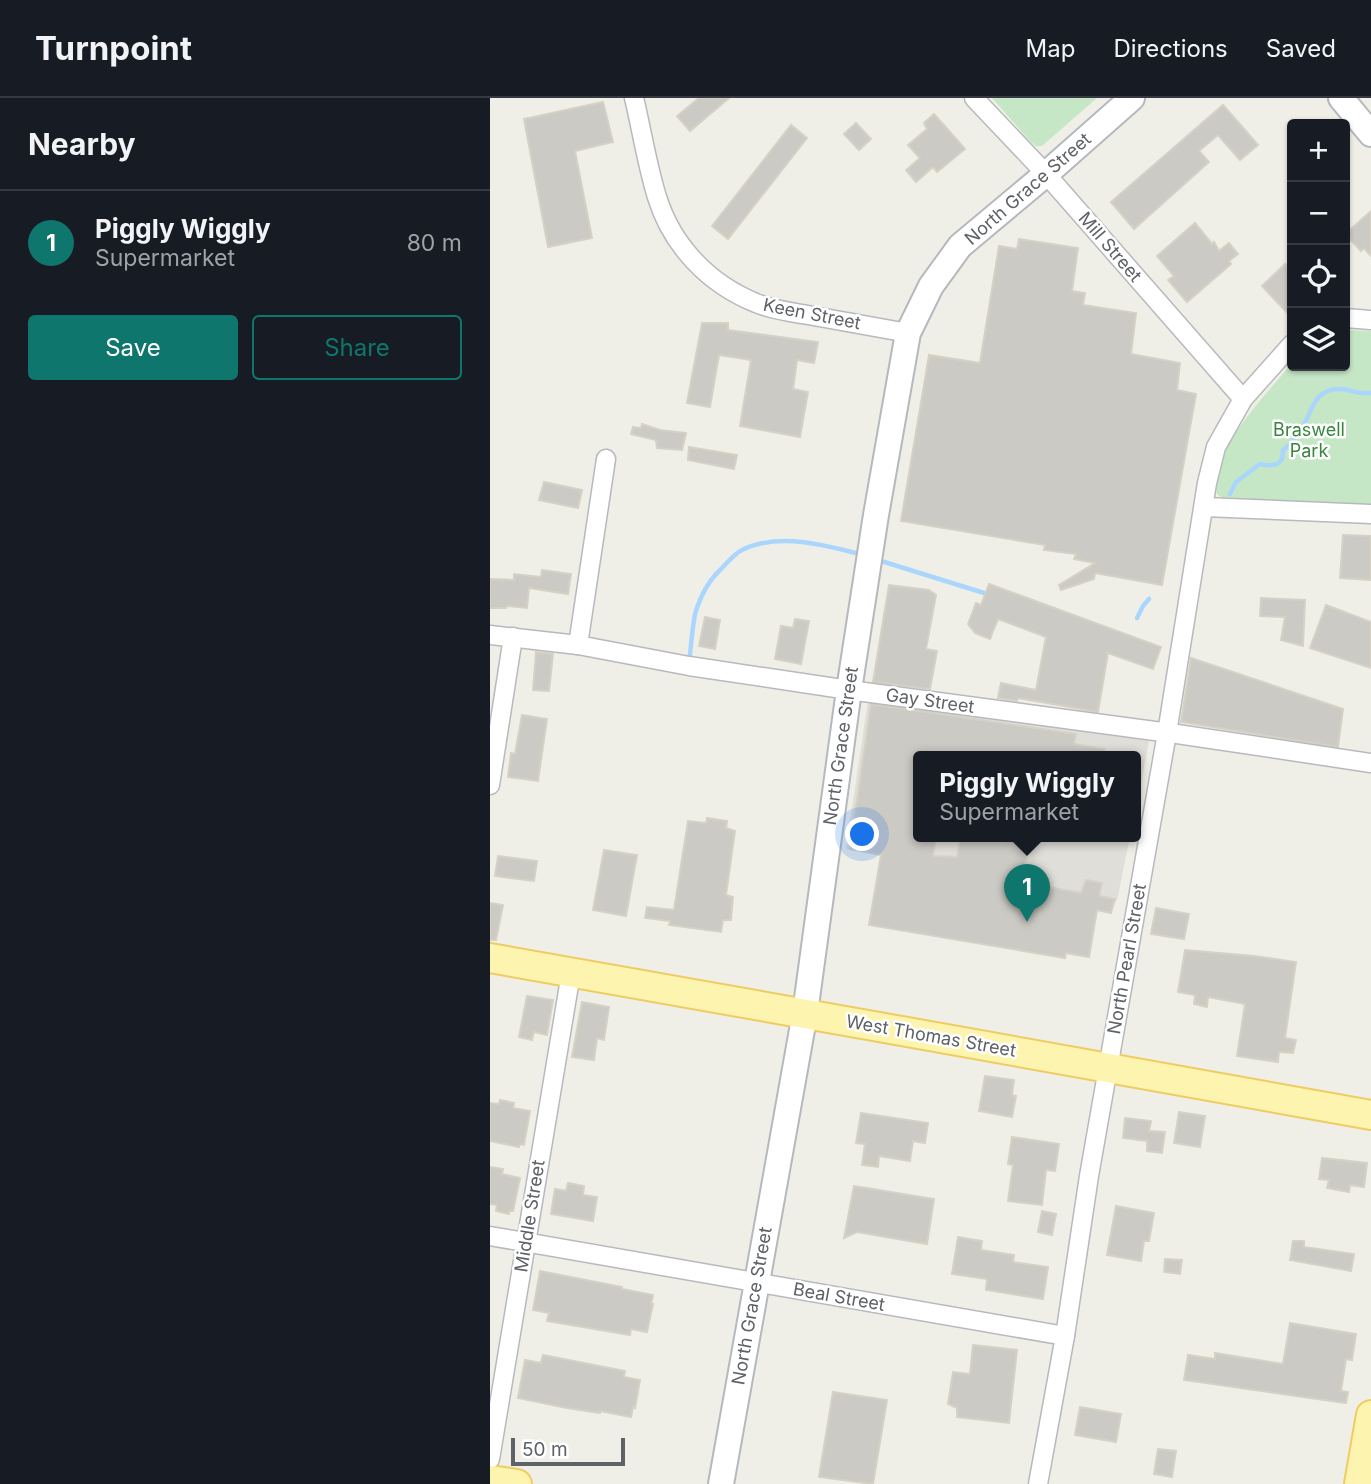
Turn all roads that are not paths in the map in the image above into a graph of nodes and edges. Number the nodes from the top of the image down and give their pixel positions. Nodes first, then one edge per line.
1 (634, 98) edge
2 (974, 98) edge
3 (1132, 98) edge
4 (1341, 98) edge
5 (1371, 134) edge
6 (1046, 174) junction
7 (1350, 318) edge
8 (1371, 320) edge
9 (908, 333) junction
10 (1287, 350) edge
11 (1243, 399) junction
12 (606, 459) dead end
13 (1204, 507) junction
14 (1371, 514) edge
15 (490, 635) edge
16 (513, 638) junction
17 (578, 645) junction
18 (849, 690) junction
19 (1167, 733) junction
20 (1371, 763) edge
21 (490, 785) edge
22 (490, 958) edge
23 (571, 973) junction
24 (805, 1013) junction
25 (1108, 1069) junction
26 (1371, 1115) edge
27 (490, 1236) edge
28 (526, 1242) junction
29 (756, 1282) junction
30 (1065, 1336) junction
31 (1371, 1415) edge
32 (490, 1458) edge
33 (490, 1480) edge
34 (517, 1484) edge
35 (721, 1484) edge
36 (1038, 1484) edge
37 (1359, 1484) edge

1 - 9 street, Keen Street
2 - 6 street, Mill Street
3 - 6 main road, North Grace Street
4 - 5 main road
6 - 9 main road, North Grace Street
6 - 11 street, Mill Street
7 - 8 street
9 - 18 main road, North Grace Street
10 - 11 street, North Pearl Street
11 - 13 street, North Pearl Street
12 - 17 street
13 - 14 street
13 - 19 street, North Pearl Street
15 - 16 street, Gay Street
16 - 17 street, Gay Street
16 - 21 street
17 - 18 street, Gay Street
18 - 19 street, Gay Street
18 - 24 main road, North Grace Street
19 - 20 street, Gay Street
19 - 25 street, North Pearl Street
22 - 23 main road, West Thomas Street
23 - 24 main road, West Thomas Street
23 - 28 street, Middle Street
24 - 25 main road, West Thomas Street
24 - 29 main road, North Grace Street
25 - 26 main road, West Thomas Street
25 - 30 street, North Pearl Street
27 - 28 street, Beal Street
28 - 29 street, Beal Street
28 - 32 street, Middle Street
29 - 30 street, Beal Street
29 - 35 main road, North Grace Street
30 - 36 street, North Pearl Street
31 - 37 main road
33 - 34 main road

